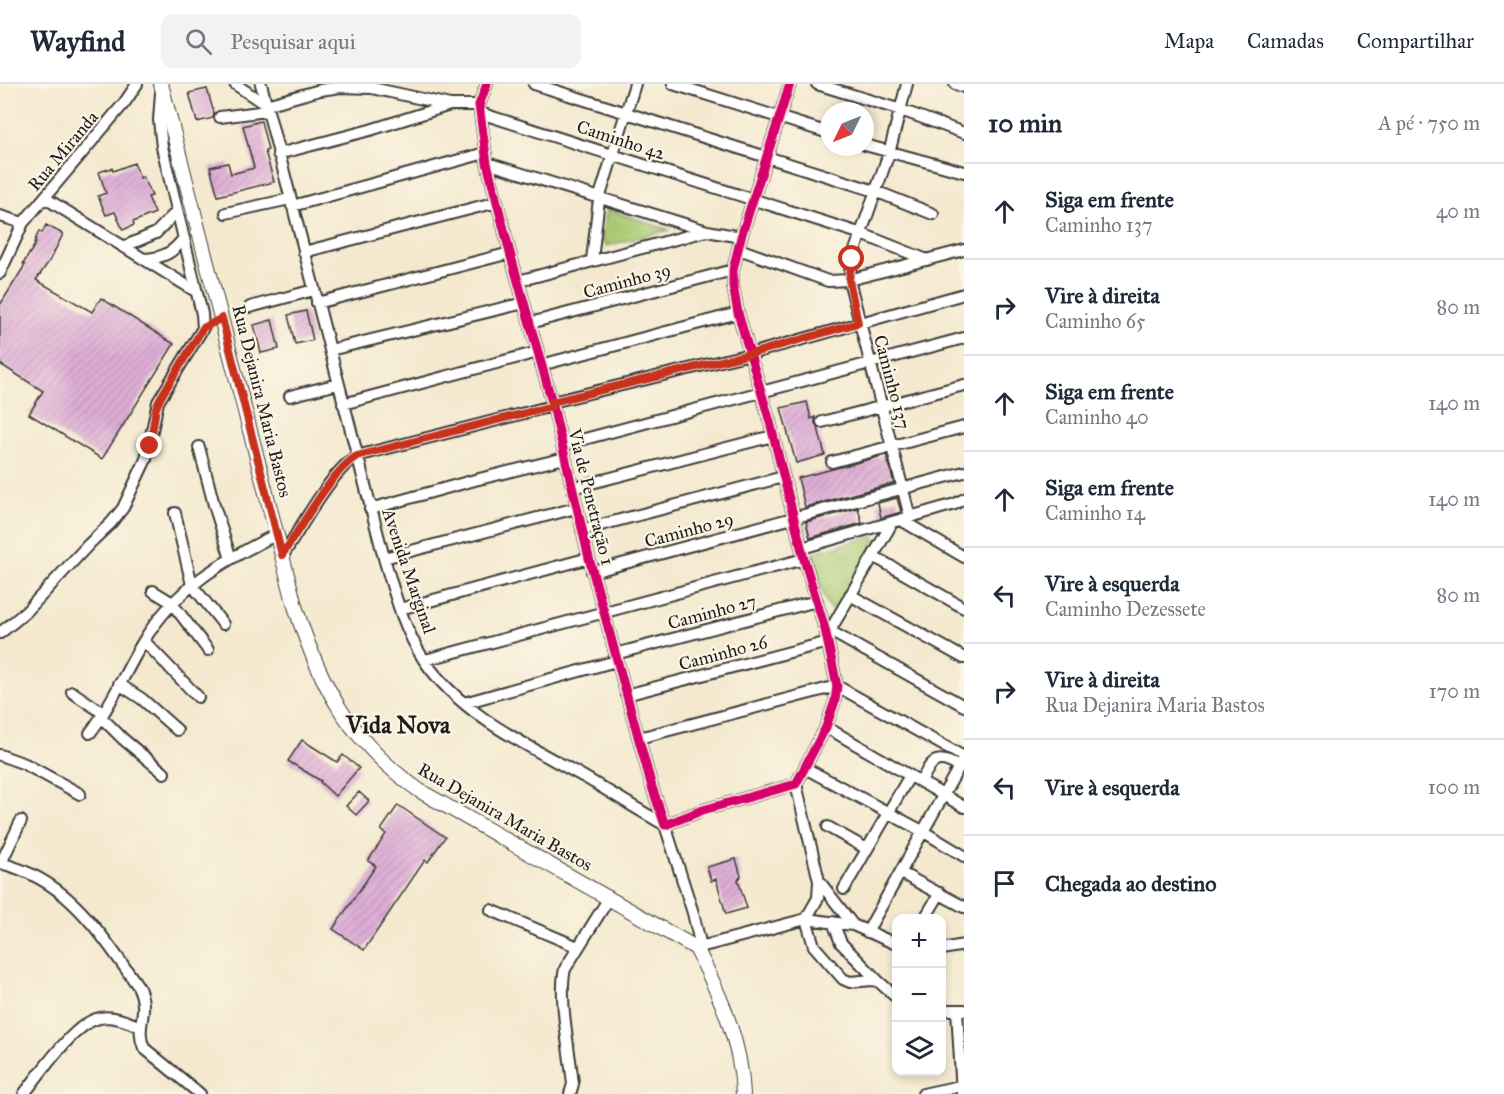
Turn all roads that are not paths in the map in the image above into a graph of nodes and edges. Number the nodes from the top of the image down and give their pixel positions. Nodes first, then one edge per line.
1 (137, 84) edge
2 (161, 84) edge
3 (235, 84) edge
4 (261, 84) edge
5 (487, 84) edge
6 (534, 84) edge
7 (635, 84) edge
8 (674, 84) edge
9 (790, 84) edge
10 (817, 84) edge
11 (907, 84) edge
12 (955, 84) edge
13 (964, 87) edge
14 (450, 105) junction
15 (266, 108) junction
16 (479, 109) junction
17 (901, 110) junction
18 (624, 114) junction
19 (220, 117) dead end
20 (779, 117) junction
21 (820, 130) edge
22 (964, 133) edge
23 (874, 148) edge
24 (889, 153) junction
25 (278, 154) junction
26 (613, 155) junction
27 (486, 158) junction
28 (767, 158) junction
29 (964, 172) edge
30 (875, 191) junction
31 (45, 198) junction
32 (599, 199) junction
33 (753, 200) junction
34 (497, 202) junction
35 (291, 203) junction
36 (177, 211) junction
37 (226, 213) dead end
38 (933, 214) dead end
39 (0, 216) edge
40 (23, 222) junction
41 (707, 231) junction
42 (862, 234) junction
43 (741, 237) junction
44 (184, 238) junction
45 (123, 247) junction
46 (738, 249) junction
47 (964, 250) edge
48 (304, 252) junction
49 (510, 253) junction
50 (143, 259) junction
51 (592, 260) junction
52 (927, 260) junction
53 (733, 270) junction
54 (0, 273) edge
55 (518, 280) junction
56 (849, 280) junction
57 (314, 290) junction
58 (196, 292) junction
59 (964, 294) edge
60 (317, 303) junction
61 (524, 303) junction
62 (250, 307) dead end
63 (738, 313) junction
64 (222, 318) junction
65 (530, 323) junction
66 (858, 323) junction
67 (203, 328) junction
68 (964, 338) edge
69 (330, 350) junction
70 (538, 352) junction
71 (750, 354) junction
72 (870, 363) junction
73 (541, 364) junction
74 (338, 384) junction
75 (964, 385) edge
76 (761, 393) junction
77 (290, 396) dead end
78 (343, 404) junction
79 (552, 404) junction
80 (882, 406) junction
81 (822, 422) dead end
82 (964, 427) edge
83 (773, 436) junction
84 (562, 446) junction
85 (199, 447) dead end
86 (892, 447) junction
87 (357, 456) junction
88 (565, 458) junction
89 (832, 462) dead end
90 (964, 472) edge
91 (783, 477) junction
92 (903, 487) junction
93 (572, 488) junction
94 (961, 504) edge
95 (576, 508) junction
96 (370, 509) junction
97 (175, 513) dead end
98 (795, 519) junction
99 (901, 520) junction
100 (582, 530) junction
101 (278, 534) junction
102 (803, 554) junction
103 (282, 555) junction
104 (873, 556) junction
105 (964, 556) edge
106 (384, 558) junction
107 (589, 558) junction
108 (231, 559) junction
109 (592, 572) junction
110 (192, 585) junction
111 (153, 591) dead end
112 (850, 595) junction
113 (817, 601) junction
114 (171, 602) junction
115 (964, 608) edge
116 (400, 609) junction
117 (603, 612) junction
118 (223, 624) dead end
119 (0, 633) edge
120 (828, 637) junction
121 (144, 641) junction
122 (208, 650) dead end
123 (616, 657) junction
124 (964, 658) edge
125 (425, 660) junction
126 (119, 684) junction
127 (837, 686) junction
128 (72, 692) dead end
129 (626, 695) junction
130 (198, 697) dead end
131 (464, 703) junction
132 (964, 706) edge
133 (102, 715) junction
134 (826, 728) junction
135 (177, 730) dead end
136 (90, 733) dead end
137 (639, 738) junction
138 (0, 755) edge
139 (963, 760) edge
140 (806, 768) junction
141 (164, 773) dead end
142 (909, 777) junction
143 (921, 782) junction
144 (796, 784) junction
145 (80, 794) dead end
146 (944, 796) junction
147 (964, 807) edge
148 (888, 812) junction
149 (21, 821) dead end
150 (665, 825) junction
151 (828, 827) dead end
152 (924, 832) junction
153 (867, 849) junction
154 (964, 856) edge
155 (0, 863) edge
156 (902, 873) junction
157 (819, 881) junction
158 (844, 889) dead end
159 (940, 893) junction
160 (609, 898) junction
161 (964, 908) edge
162 (491, 910) dead end
163 (927, 914) edge
164 (806, 919) junction
165 (833, 922) junction
166 (853, 925) junction
167 (867, 932) junction
168 (892, 942) edge
169 (964, 945) edge
170 (578, 948) junction
171 (699, 948) junction
172 (946, 948) edge
173 (878, 981) junction
174 (892, 993) edge
175 (961, 1010) edge
176 (141, 1027) junction
177 (961, 1090) edge
178 (24, 1094) edge
179 (200, 1094) edge
180 (570, 1094) edge
181 (743, 1094) edge
182 (923, 1094) edge

1 - 31 street, Rua Miranda
2 - 36 street
2 - 64 main road, Rua Dejanira Maria Bastos
3 - 15 street
4 - 15 street, Avenida Marginal
5 - 16 street
6 - 18 street
7 - 18 street
8 - 20 street
9 - 20 street
10 - 17 street
11 - 17 street, Caminho 137
12 - 13 street
14 - 15 street
14 - 16 street, Caminho 42
14 - 25 street
15 - 19 street
15 - 25 street, Avenida Marginal
16 - 26 street, Caminho 42
16 - 27 street, Via de Penetração 1
17 - 22 street
17 - 24 street, Caminho 137
18 - 26 street
18 - 28 street
20 - 21 street
20 - 28 street
23 - 24 street
24 - 29 street
24 - 30 street, Caminho 137
25 - 35 street, Avenida Marginal
26 - 32 street
26 - 33 street, Caminho 42
27 - 32 street
27 - 34 street, Via de Penetração 1
27 - 35 street
28 - 30 street
28 - 33 street
30 - 38 street
30 - 42 street, Caminho 137
31 - 40 street, Rua Miranda
31 - 45 street
32 - 41 street
32 - 51 street
33 - 42 street, Caminho 42
33 - 43 street
34 - 48 street
34 - 49 street, Via de Penetração 1
35 - 37 street
35 - 48 street, Avenida Marginal
36 - 44 street
36 - 45 street
39 - 40 street
40 - 54 street, Rua Miranda
41 - 43 street
41 - 51 street
42 - 52 street, Caminho 42
42 - 56 street, Caminho 137
43 - 46 street
44 - 50 street
44 - 58 street
45 - 50 street
46 - 53 street
46 - 56 street
47 - 52 street
48 - 57 street, Avenida Marginal
49 - 55 street, Via de Penetração 1
49 - 60 street
50 - 58 street
51 - 55 street
52 - 56 street
53 - 63 street
53 - 65 street, Caminho 39
55 - 61 street, Via de Penetração 1
56 - 66 street, Caminho 137
57 - 60 street, Avenida Marginal
57 - 62 street
58 - 67 street
59 - 66 street
60 - 69 street, Avenida Marginal
61 - 65 street, Via de Penetração 1
61 - 69 street
63 - 71 street
63 - 73 street
64 - 67 street
64 - 101 main road, Rua Dejanira Maria Bastos
65 - 70 street, Via de Penetração 1
66 - 71 street
66 - 72 street, Caminho 137
67 - 119 street
68 - 72 street
69 - 74 street, Avenida Marginal
70 - 73 street, Via de Penetração 1
70 - 78 street
71 - 76 street
71 - 79 street
72 - 76 street
72 - 80 street, Caminho 137
73 - 79 street, Via de Penetração 1
74 - 77 street
74 - 78 street, Avenida Marginal
75 - 80 street
76 - 83 street
76 - 84 street
78 - 87 street, Avenida Marginal
79 - 84 street, Via de Penetração 1
79 - 87 street
80 - 81 street
80 - 86 street, Caminho 137
82 - 86 street
83 - 91 street
83 - 93 street
84 - 88 street, Via de Penetração 1
85 - 108 street
86 - 89 street
86 - 92 street, Caminho 137
87 - 96 street, Avenida Marginal
87 - 103 street
88 - 93 street, Via de Penetração 1
88 - 96 street
90 - 92 street, Caminho 29
91 - 98 street
91 - 100 street
92 - 98 street, Caminho 29
92 - 99 street, Caminho 137
93 - 95 street, Via de Penetração 1
94 - 99 street
95 - 100 street, Via de Penetração 1
95 - 106 street
96 - 106 street, Avenida Marginal
97 - 110 street
98 - 102 street
98 - 109 street, Caminho 29
99 - 102 street
99 - 104 street
99 - 105 street
100 - 107 street, Via de Penetração 1
101 - 103 main road, Rua Dejanira Maria Bastos
101 - 108 street
102 - 113 street
102 - 117 street
103 - 160 main road, Rua Dejanira Maria Bastos
104 - 112 street
104 - 115 street
106 - 116 street, Avenida Marginal
107 - 109 street, Via de Penetração 1
107 - 116 street
108 - 110 street
109 - 117 street, Via de Penetração 1
110 - 114 street
110 - 118 street
111 - 114 street
112 - 120 street
112 - 124 street
113 - 120 street
113 - 123 street, Caminho 27
114 - 121 street
114 - 122 street
116 - 125 street, Avenida Marginal
117 - 123 street, Via de Penetração 1
117 - 125 street
120 - 127 street
120 - 129 street, Caminho 26
120 - 132 street
121 - 126 street
121 - 130 street
123 - 129 street, Via de Penetração 1
123 - 131 street, Caminho 27
125 - 131 street, Avenida Marginal
126 - 133 street
126 - 135 street
127 - 134 street
127 - 137 street
127 - 139 street
128 - 133 street
129 - 137 street, Via de Penetração 1
131 - 150 street, Avenida Marginal
133 - 136 street
133 - 141 street
134 - 140 street
134 - 142 street
137 - 150 street, Via de Penetração 1
138 - 145 street
139 - 143 street
139 - 146 street
140 - 144 street
140 - 148 street
142 - 143 street
142 - 148 street
143 - 146 street
144 - 150 street
144 - 157 street
146 - 147 street
146 - 152 street
148 - 152 street
148 - 153 street
149 - 155 street
150 - 171 street
151 - 153 street
152 - 154 street
152 - 156 street
153 - 158 street
155 - 176 street
156 - 159 street
156 - 167 street
157 - 164 street
157 - 166 street
159 - 161 street
159 - 163 street
160 - 170 street
160 - 171 main road, Rua Dejanira Maria Bastos
162 - 170 street
164 - 165 street
164 - 171 street
164 - 173 street
165 - 166 street
165 - 173 street
166 - 167 street
167 - 168 street
169 - 172 street
170 - 180 street
171 - 181 main road
173 - 174 street
175 - 177 street
176 - 178 street
176 - 179 street
177 - 182 street

